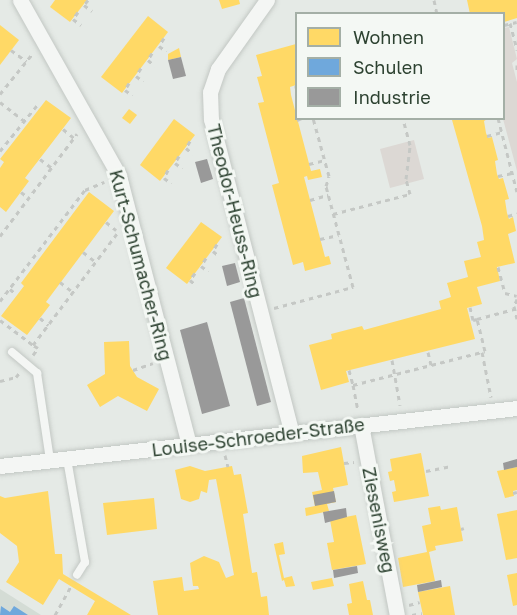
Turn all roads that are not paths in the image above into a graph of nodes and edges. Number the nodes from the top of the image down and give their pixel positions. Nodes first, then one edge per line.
1 (20, 0) edge
2 (267, 0) edge
3 (12, 352) dead end
4 (517, 408) edge
5 (360, 421) junction
6 (292, 434) junction
7 (189, 445) junction
8 (67, 459) junction
9 (50, 460) junction
10 (0, 466) edge
11 (77, 575) road end
12 (401, 610) edge

1 - 7 street, Kurt-Schumacher-Ring
2 - 6 street, Theodor-Heuss-Ring
3 - 9 lane
4 - 5 street, Louise-Schroeder-Straße
5 - 6 street, Louise-Schroeder-Straße
5 - 12 street, Ziesenisweg
6 - 7 street, Louise-Schroeder-Straße
7 - 8 street, Louise-Schroeder-Straße
8 - 9 street, Louise-Schroeder-Straße
8 - 11 lane
9 - 10 street, Louise-Schroeder-Straße

